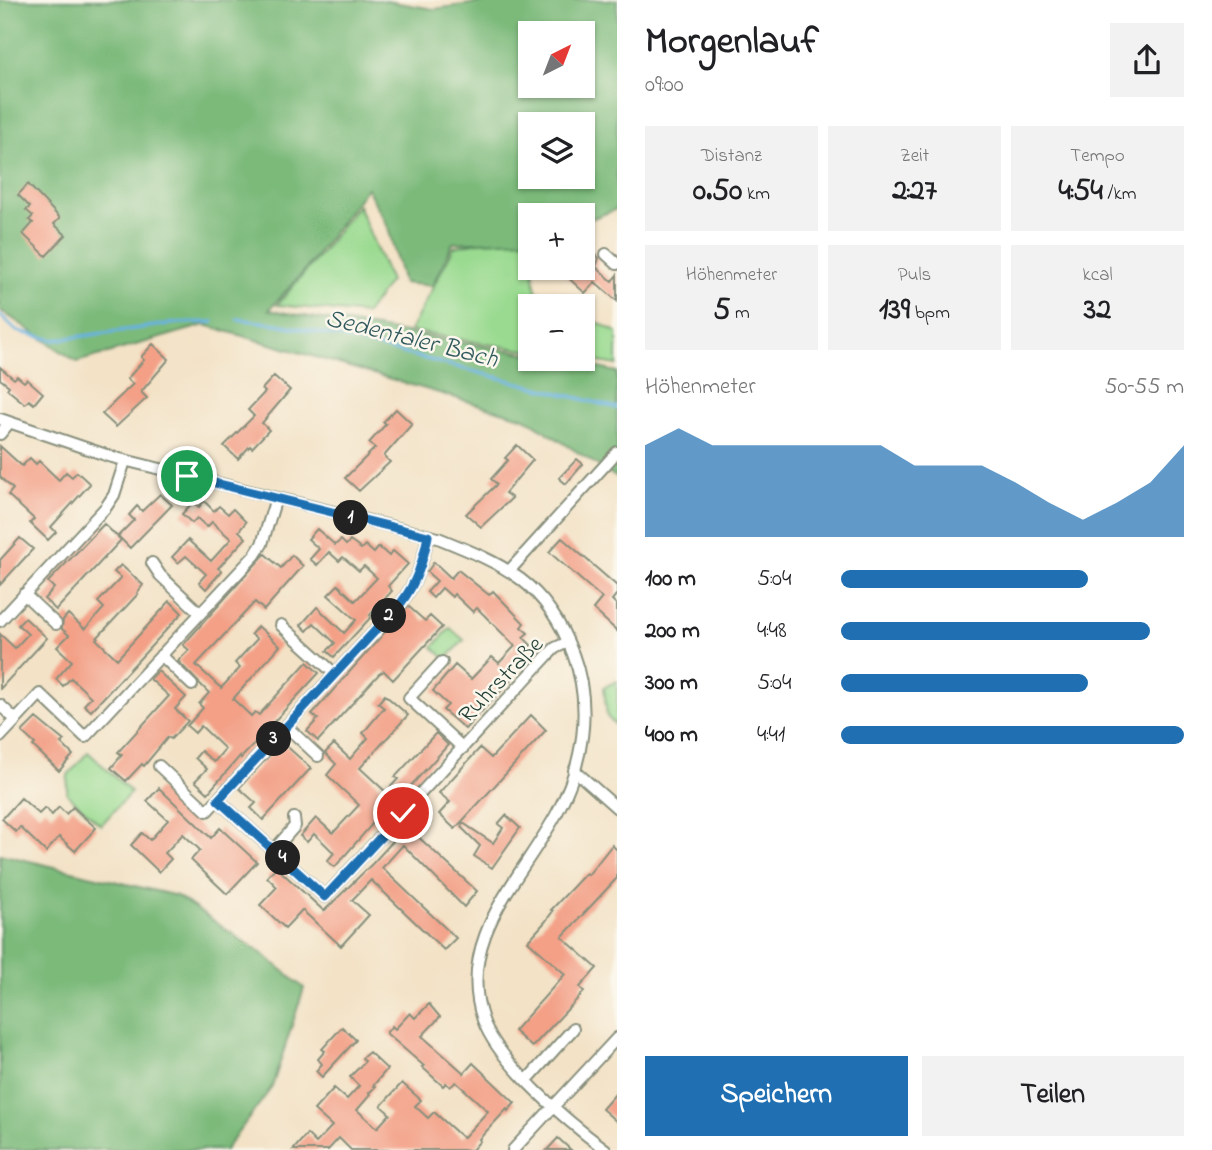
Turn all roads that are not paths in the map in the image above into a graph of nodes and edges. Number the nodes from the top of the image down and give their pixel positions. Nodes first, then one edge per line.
1 (606, 254) dead end
2 (617, 264) edge
3 (5, 421) edge
4 (0, 434) edge
5 (617, 452) edge
6 (125, 461) junction
7 (276, 498) junction
8 (428, 536) junction
9 (152, 563) dead end
10 (510, 570) junction
11 (24, 594) junction
12 (200, 613) junction
13 (0, 621) edge
14 (56, 624) dead end
15 (281, 625) dead end
16 (568, 642) junction
17 (161, 655) junction
18 (442, 662) dead end
19 (335, 674) junction
20 (37, 680) dead end
21 (192, 685) dead end
22 (40, 694) junction
23 (0, 705) edge
24 (16, 720) junction
25 (286, 726) junction
26 (0, 737) edge
27 (463, 748) junction
28 (318, 756) dead end
29 (159, 766) dead end
30 (574, 770) junction
31 (218, 800) junction
32 (617, 808) edge
33 (294, 818) dead end
34 (274, 850) junction
35 (573, 1029) dead end
36 (617, 1038) edge
37 (527, 1080) junction
38 (554, 1106) junction
39 (513, 1150) edge
40 (606, 1150) edge

1 - 2 street
3 - 4 street
3 - 6 street
5 - 10 street
6 - 7 street
6 - 11 street
7 - 8 street
7 - 12 street
8 - 10 street
8 - 19 street
9 - 12 street
10 - 16 street
11 - 13 street
11 - 14 street
12 - 17 street
15 - 19 street
16 - 27 street, Ruhrstraße
16 - 30 street
17 - 21 street
17 - 22 street
18 - 27 street, Ruhrstraße
19 - 25 street
20 - 22 street
22 - 24 street
23 - 24 street
24 - 26 street
25 - 28 street
25 - 31 street
27 - 34 street, Ruhrstraße
29 - 31 street
30 - 32 street
30 - 37 street
31 - 34 street, Ruhrstraße
33 - 34 street
35 - 37 street
36 - 38 street
37 - 38 street
38 - 39 street
38 - 40 street

